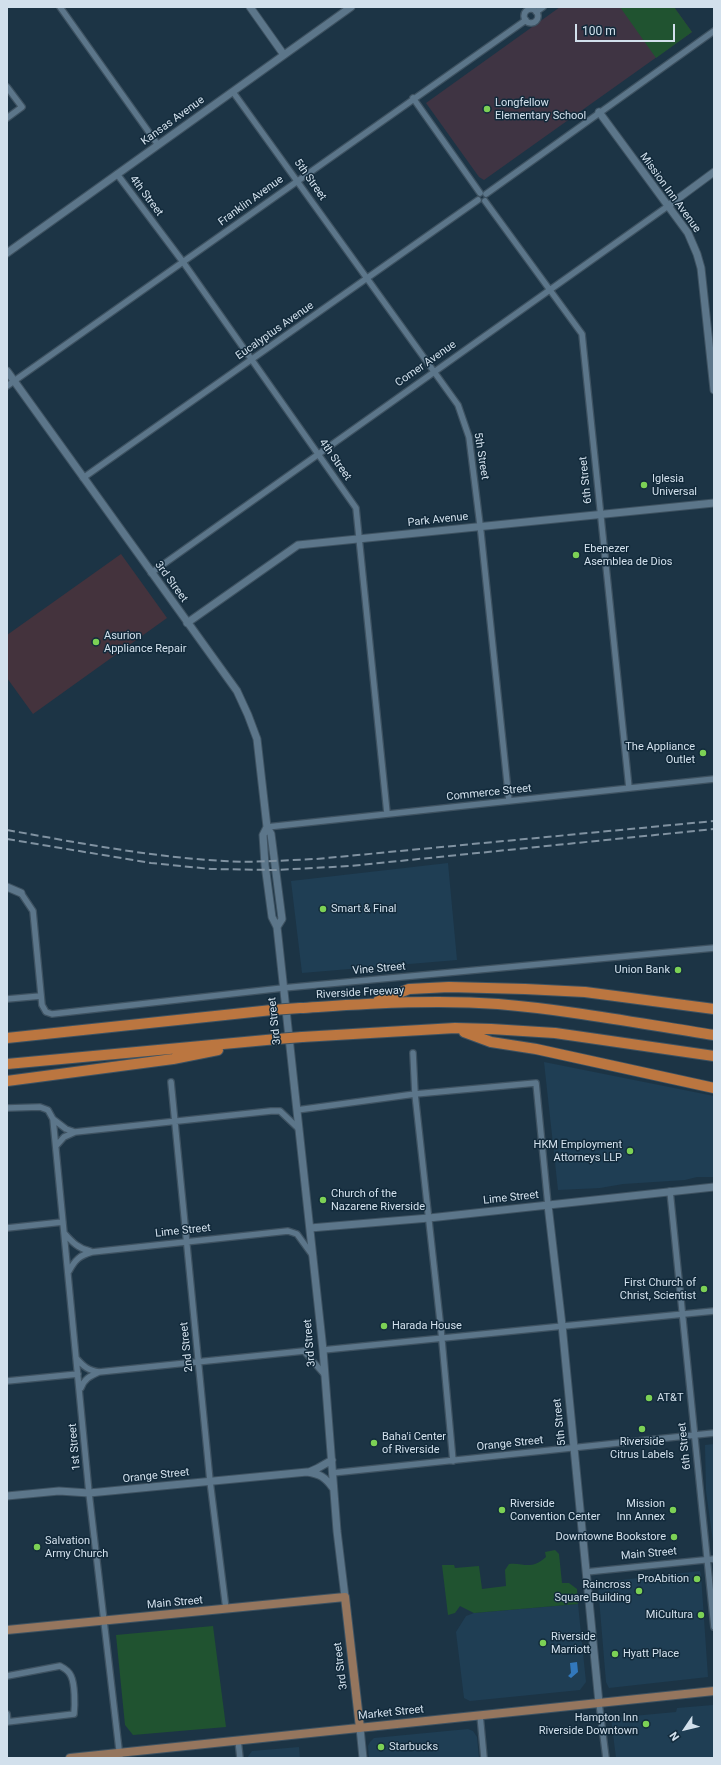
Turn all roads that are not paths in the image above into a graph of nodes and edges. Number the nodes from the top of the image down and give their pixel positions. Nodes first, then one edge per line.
1 (60, 7) edge
2 (250, 7) edge
3 (351, 7) edge
4 (543, 7) edge
5 (526, 9) edge
6 (536, 12) junction
7 (526, 20) junction
8 (714, 31) edge
9 (284, 54) junction
10 (7, 87) edge
11 (232, 92) junction
12 (413, 98) junction
13 (599, 112) junction
14 (7, 118) edge
15 (158, 145) junction
16 (714, 172) edge
17 (117, 174) junction
18 (297, 180) junction
19 (483, 193) junction
20 (478, 200) junction
21 (485, 201) junction
22 (668, 206) junction
23 (7, 253) edge
24 (183, 262) junction
25 (366, 278) junction
26 (550, 290) junction
27 (251, 360) junction
28 (7, 370) edge
29 (434, 372) junction
30 (14, 380) junction
31 (7, 386) edge
32 (714, 390) edge
33 (318, 454) junction
34 (83, 478) junction
35 (714, 503) edge
36 (600, 514) junction
37 (480, 526) junction
38 (359, 538) junction
39 (151, 573) junction
40 (187, 623) junction
41 (714, 779) edge
42 (629, 788) junction
43 (509, 800) junction
44 (387, 813) junction
45 (267, 827) junction
46 (7, 887) edge
47 (21, 893) joint
48 (714, 948) edge
49 (283, 988) junction
50 (41, 996) junction
51 (7, 999) edge
52 (371, 1004) junction
53 (714, 1009) edge
54 (455, 1028) junction
55 (714, 1035) edge
56 (7, 1038) edge
57 (261, 1041) junction
58 (413, 1053) dead end
59 (714, 1056) edge
60 (7, 1064) edge
61 (7, 1081) edge
62 (171, 1082) dead end
63 (714, 1088) edge
64 (415, 1094) junction
65 (7, 1108) edge
66 (297, 1110) junction
67 (53, 1119) junction
68 (174, 1122) junction
69 (298, 1129) junction
70 (75, 1132) junction
71 (56, 1146) junction
72 (714, 1187) edge
73 (670, 1191) junction
74 (548, 1205) junction
75 (429, 1218) junction
76 (63, 1222) junction
77 (7, 1228) edge
78 (310, 1228) junction
79 (64, 1234) junction
80 (187, 1242) junction
81 (92, 1252) junction
82 (313, 1256) junction
83 (68, 1271) junction
84 (714, 1311) edge
85 (682, 1314) junction
86 (562, 1325) junction
87 (442, 1338) junction
88 (323, 1350) junction
89 (76, 1358) junction
90 (199, 1362) junction
91 (99, 1372) junction
92 (78, 1374) junction
93 (324, 1374) junction
94 (7, 1381) edge
95 (80, 1390) junction
96 (714, 1433) edge
97 (694, 1435) junction
98 (574, 1448) junction
99 (332, 1460) junction
100 (452, 1461) junction
101 (307, 1472) junction
102 (332, 1473) junction
103 (210, 1481) junction
104 (334, 1490) junction
105 (89, 1493) junction
106 (7, 1496) edge
107 (714, 1559) edge
108 (707, 1560) junction
109 (586, 1572) junction
110 (344, 1597) junction
111 (226, 1609) junction
112 (104, 1620) junction
113 (714, 1626) edge
114 (7, 1630) edge
115 (7, 1676) edge
116 (714, 1691) edge
117 (599, 1703) junction
118 (7, 1714) edge
119 (480, 1715) junction
120 (8, 1722) edge
121 (360, 1728) junction
122 (238, 1740) junction
123 (119, 1755) edge
124 (70, 1758) edge
125 (240, 1758) edge
126 (363, 1758) edge
127 (484, 1758) edge
128 (606, 1758) edge

1 - 15 street
2 - 9 street
3 - 9 street, Kansas Avenue
4 - 6 street
5 - 6 street
5 - 7 street
6 - 7 street
7 - 12 street, Franklin Avenue
8 - 13 street
9 - 11 street, Kansas Avenue
10 - 14 street
11 - 15 street, Kansas Avenue
11 - 18 street, 5th Street
12 - 18 street, Franklin Avenue
12 - 19 street
13 - 19 street
13 - 22 street, Mission Inn Avenue
15 - 17 street, Kansas Avenue
16 - 22 street, Comer Avenue
17 - 23 street, Kansas Avenue
17 - 24 street, 4th Street
18 - 24 street, Franklin Avenue
18 - 25 street, 5th Street
19 - 20 street
19 - 21 street
20 - 21 street
20 - 25 street, Eucalyptus Avenue
21 - 26 street, 6th Street
22 - 26 street, Comer Avenue
22 - 32 street, Mission Inn Avenue
24 - 27 street, 4th Street
24 - 30 street, Franklin Avenue
25 - 27 street, Eucalyptus Avenue
25 - 29 street, 5th Street
26 - 29 street, Comer Avenue
26 - 36 street, 6th Street
27 - 33 street, 4th Street
27 - 34 street, Eucalyptus Avenue
28 - 30 street, 3rd Street
29 - 33 street, Comer Avenue
29 - 37 street, 5th Street
30 - 31 street, Franklin Avenue
30 - 34 street, 3rd Street
33 - 38 street, 4th Street
33 - 39 street, Comer Avenue
34 - 39 street, 3rd Street
35 - 36 street, Park Avenue
36 - 37 street, Park Avenue
36 - 42 street, 6th Street
37 - 38 street, Park Avenue
37 - 43 street, 5th Street
38 - 40 street, Park Avenue
38 - 44 street, 4th Street
39 - 40 street, 3rd Street
40 - 45 street, 3rd Street
41 - 42 street, Commerce Street
42 - 43 street, Commerce Street
43 - 44 street, Commerce Street
44 - 45 street, Commerce Street
45 - 49 street, 3rd Street
46 - 47 street
47 - 50 street
48 - 49 street, Vine Street
49 - 50 street, Vine Street
49 - 66 street, 3rd Street
50 - 51 street
52 - 53 highway
52 - 55 highway, Riverside Freeway
52 - 56 highway, Riverside Freeway, bridge
54 - 57 highway, bridge
54 - 59 highway
54 - 63 highway
57 - 60 highway
57 - 61 highway
58 - 64 street
62 - 68 street, 2nd Street
64 - 66 street
64 - 74 street, 5th Street
64 - 75 street
65 - 67 street
66 - 69 street, 3rd Street
67 - 70 street
67 - 71 street, 1st Street
68 - 69 street
68 - 70 street
68 - 80 street, 2nd Street
69 - 78 street, 3rd Street
70 - 71 street
71 - 76 street, 1st Street
72 - 73 street, Lime Street
73 - 74 street, Lime Street
73 - 85 street, 6th Street
74 - 75 street, Lime Street
74 - 86 street, 5th Street
75 - 78 street, Lime Street
75 - 87 street
76 - 77 street
76 - 79 street, 1st Street
78 - 82 street, 3rd Street
79 - 81 street
79 - 83 street, 1st Street
80 - 81 street, Lime Street
80 - 82 street, Lime Street
80 - 90 street, 2nd Street
81 - 83 street
82 - 88 street, 3rd Street
83 - 89 street, 1st Street
84 - 85 street
85 - 86 street
85 - 97 street, 6th Street
86 - 87 street
86 - 98 street, 5th Street
87 - 88 street
87 - 100 street
88 - 93 street, 3rd Street
89 - 91 street
89 - 92 street, 1st Street
90 - 91 street
90 - 93 street
90 - 103 street, 2nd Street
91 - 95 street
92 - 94 street
92 - 95 street, 1st Street
93 - 99 street, 3rd Street
95 - 105 street, 1st Street
96 - 97 street, Orange Street
97 - 98 street, Orange Street
97 - 108 street, 6th Street
98 - 100 street, Orange Street
98 - 109 street, 5th Street
99 - 101 street, Orange Street
99 - 102 street, 3rd Street
100 - 102 street, Orange Street
101 - 103 street, Orange Street
101 - 104 street, Orange Street
102 - 104 street, 3rd Street
103 - 105 street, Orange Street
103 - 111 street, 2nd Street
104 - 110 street, 3rd Street
105 - 106 street, Orange Street
105 - 112 street, 1st Street
107 - 108 street, Main Street
108 - 109 street, Main Street
108 - 113 street, 6th Street
109 - 117 street, 5th Street
110 - 111 main road, Main Street
110 - 121 main road, 3rd Street
111 - 112 main road, Main Street
112 - 114 main road, Main Street
112 - 123 street, 1st Street
115 - 120 street
116 - 117 main road, Market Street
117 - 119 main road, Market Street
117 - 128 street, 5th Street
118 - 120 street
119 - 121 main road, Market Street
119 - 127 street
121 - 122 main road, Market Street
121 - 126 street, 3rd Street
122 - 123 main road, Market Street
122 - 125 street
123 - 124 main road, Market Street

